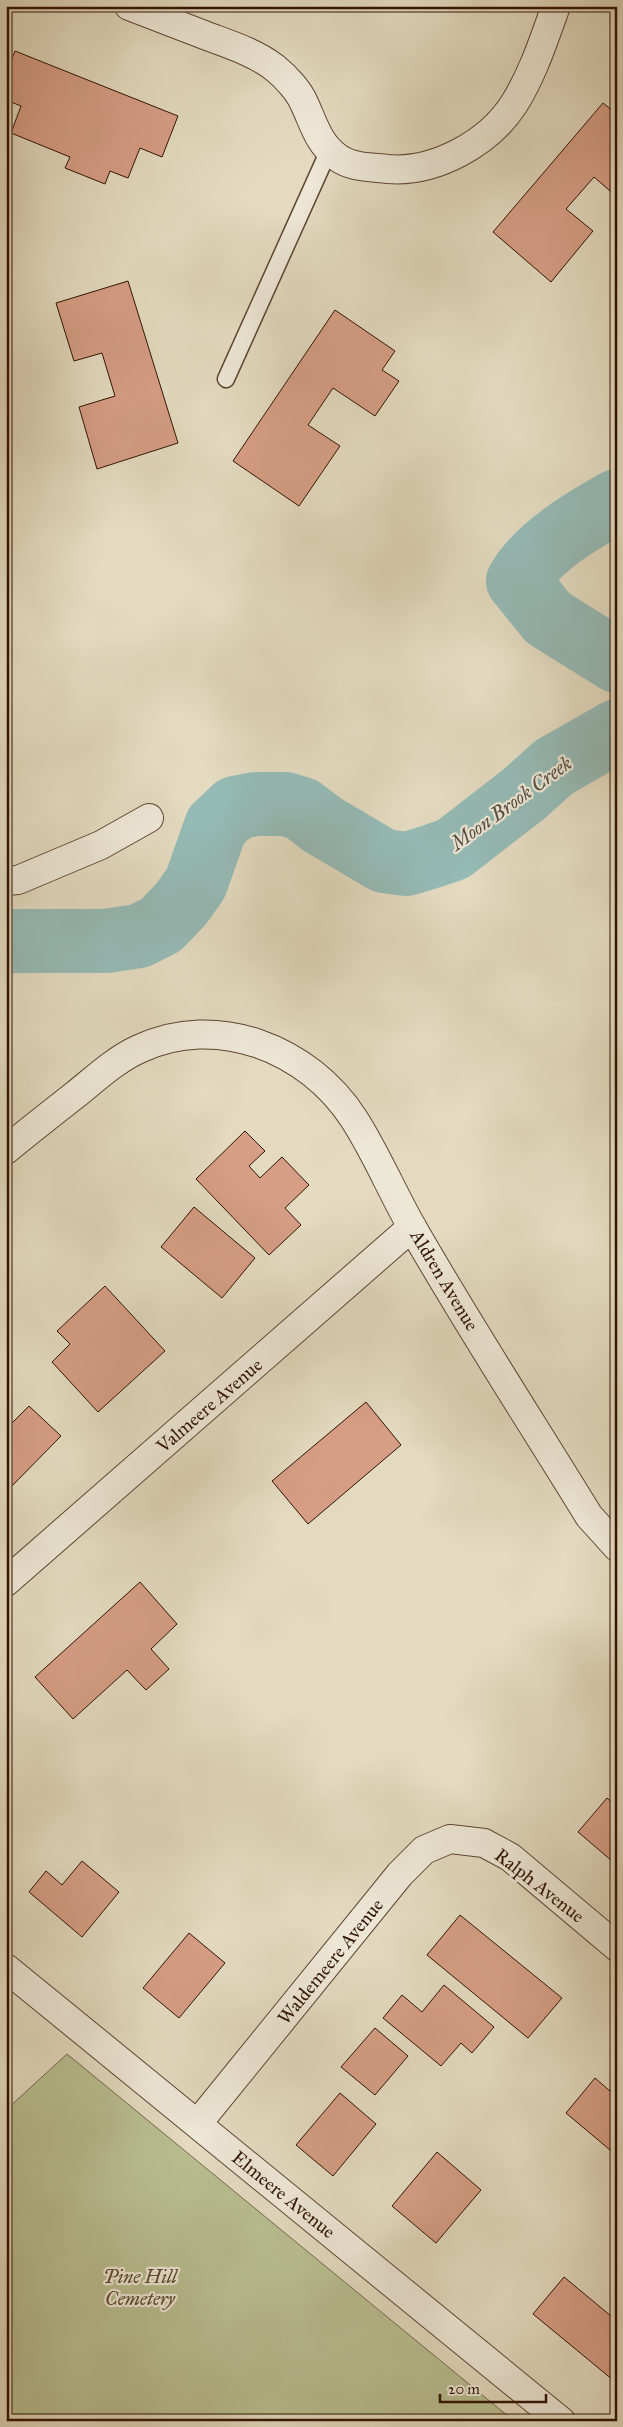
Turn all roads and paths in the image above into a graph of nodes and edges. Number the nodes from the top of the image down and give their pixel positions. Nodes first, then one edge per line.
1 (129, 6) edge
2 (556, 6) edge
3 (329, 150) junction
4 (226, 379) dead end
5 (148, 818) dead end
6 (6, 881) edge
7 (6, 1150) edge
8 (412, 1228) junction
9 (617, 1547) edge
10 (6, 1582) edge
11 (484, 1843) joint
12 (617, 1947) edge
13 (6, 1968) edge
14 (198, 2123) junction
15 (562, 2421) edge

1 - 3 street
2 - 3 street
3 - 4 lane
5 - 6 street
7 - 8 street, Aldren Avenue
8 - 9 street, Aldren Avenue
8 - 10 street, Valmeere Avenue
11 - 12 street, Ralph Avenue
11 - 14 street, Waldemeere Avenue
13 - 14 street, Elmeere Avenue
14 - 15 street, Elmeere Avenue

